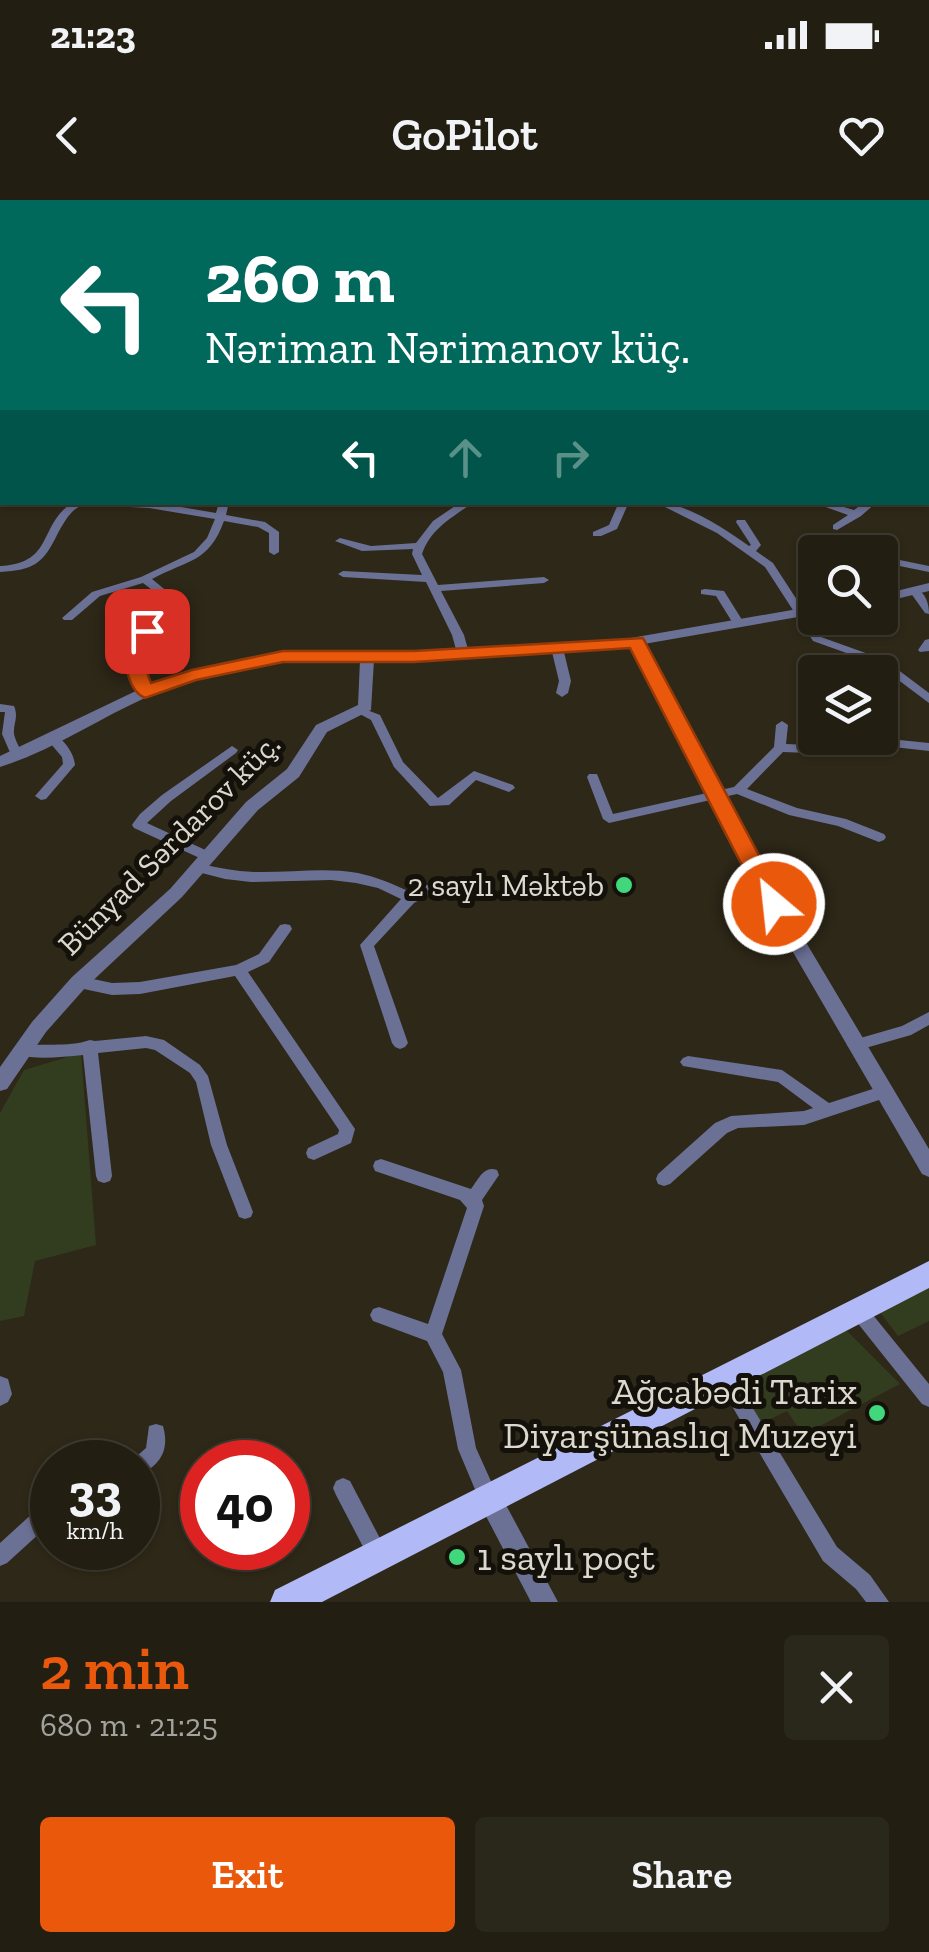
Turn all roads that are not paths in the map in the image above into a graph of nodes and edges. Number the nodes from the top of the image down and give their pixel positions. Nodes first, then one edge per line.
1 (74, 505) edge
2 (149, 505) edge
3 (464, 505) edge
4 (623, 505) edge
5 (667, 505) edge
6 (824, 505) dead end
7 (868, 505) edge
8 (222, 509) edge
9 (856, 514) junction
10 (740, 522) dead end
11 (837, 527) dead end
12 (597, 534) dead end
13 (340, 541) dead end
14 (418, 546) junction
15 (751, 550) junction
16 (274, 552) dead end
17 (778, 554) dead end
18 (898, 563) edge
19 (769, 565) junction
20 (929, 569) edge
21 (0, 570) edge
22 (342, 574) dead end
23 (145, 579) junction
24 (544, 580) dead end
25 (433, 583) junction
26 (922, 590) edge
27 (705, 592) dead end
28 (929, 611) edge
29 (798, 612) joint
30 (68, 618) dead end
31 (738, 623) junction
32 (814, 635) edge
33 (636, 642) junction
34 (557, 648) junction
35 (463, 653) junction
36 (367, 657) junction
37 (145, 692) junction
38 (562, 693) dead end
39 (929, 698) edge
40 (0, 708) edge
41 (362, 712) junction
42 (782, 725) dead end
43 (51, 737) junction
44 (898, 744) edge
45 (929, 747) edge
46 (780, 748) junction
47 (798, 749) edge
48 (232, 750) dead end
49 (16, 754) junction
50 (0, 762) edge
51 (593, 776) dead end
52 (509, 788) dead end
53 (738, 790) junction
54 (715, 794) junction
55 (41, 796) dead end
56 (879, 837) dead end
57 (204, 862) junction
58 (430, 888) dead end
59 (409, 899) junction
60 (285, 928) dead end
61 (239, 970) junction
62 (78, 982) junction
63 (929, 1018) edge
64 (400, 1043) dead end
65 (855, 1045) junction
66 (90, 1046) junction
67 (22, 1051) junction
68 (688, 1062) dead end
69 (0, 1083) edge
70 (882, 1092) junction
71 (824, 1108) junction
72 (314, 1153) dead end
73 (381, 1166) dead end
74 (929, 1168) edge
75 (104, 1176) dead end
76 (491, 1176) dead end
77 (664, 1179) dead end
78 (472, 1199) junction
79 (245, 1212) dead end
80 (929, 1274) edge
81 (858, 1310) junction
82 (379, 1315) dead end
83 (432, 1334) junction
84 (725, 1378) junction
85 (0, 1387) edge
86 (0, 1394) edge
87 (929, 1398) edge
88 (156, 1432) dead end
89 (155, 1440) edge
90 (343, 1488) dead end
91 (488, 1499) junction
92 (30, 1528) edge
93 (0, 1556) edge
94 (378, 1556) junction
95 (287, 1602) edge
96 (545, 1602) edge
97 (879, 1602) edge

1 - 21 street
2 - 8 street
3 - 14 street
4 - 12 street
5 - 15 street
6 - 9 street
7 - 9 street
8 - 16 street
8 - 23 street
9 - 11 street
10 - 15 street
13 - 14 street
14 - 25 street
15 - 19 street
17 - 19 street
18 - 20 street
19 - 29 street
22 - 25 street
23 - 30 street
23 - 37 street
24 - 25 street
25 - 35 street
26 - 28 street
27 - 31 street
29 - 31 street
31 - 33 street
32 - 39 street
33 - 34 street
33 - 54 street
34 - 35 street
34 - 38 street
35 - 36 street
36 - 37 street
36 - 41 street
37 - 43 street
40 - 49 street
41 - 52 street
41 - 57 street, Bünyad Sərdarov küç.
42 - 46 street
43 - 49 street
43 - 55 street
44 - 45 street
46 - 47 street
46 - 53 street
48 - 57 street
49 - 50 street
51 - 54 street
53 - 54 street
53 - 56 street
54 - 65 street
57 - 59 street
57 - 62 street, Bünyad Sərdarov küç.
58 - 59 street
59 - 64 street
60 - 61 street
61 - 62 street
61 - 72 street
62 - 67 street, Bünyad Sərdarov küç.
63 - 65 street
65 - 70 street
66 - 67 street
66 - 75 street
66 - 79 street
67 - 69 street, Bünyad Sərdarov küç.
68 - 71 street
70 - 71 street
70 - 74 street
71 - 77 street
73 - 78 street
76 - 78 street
78 - 83 street
80 - 81 main road
81 - 84 main road
81 - 87 street
82 - 83 street
83 - 91 street
84 - 91 main road
84 - 97 street
85 - 86 street
88 - 89 street
90 - 94 street
91 - 94 main road
91 - 96 street
92 - 93 street
94 - 95 main road

